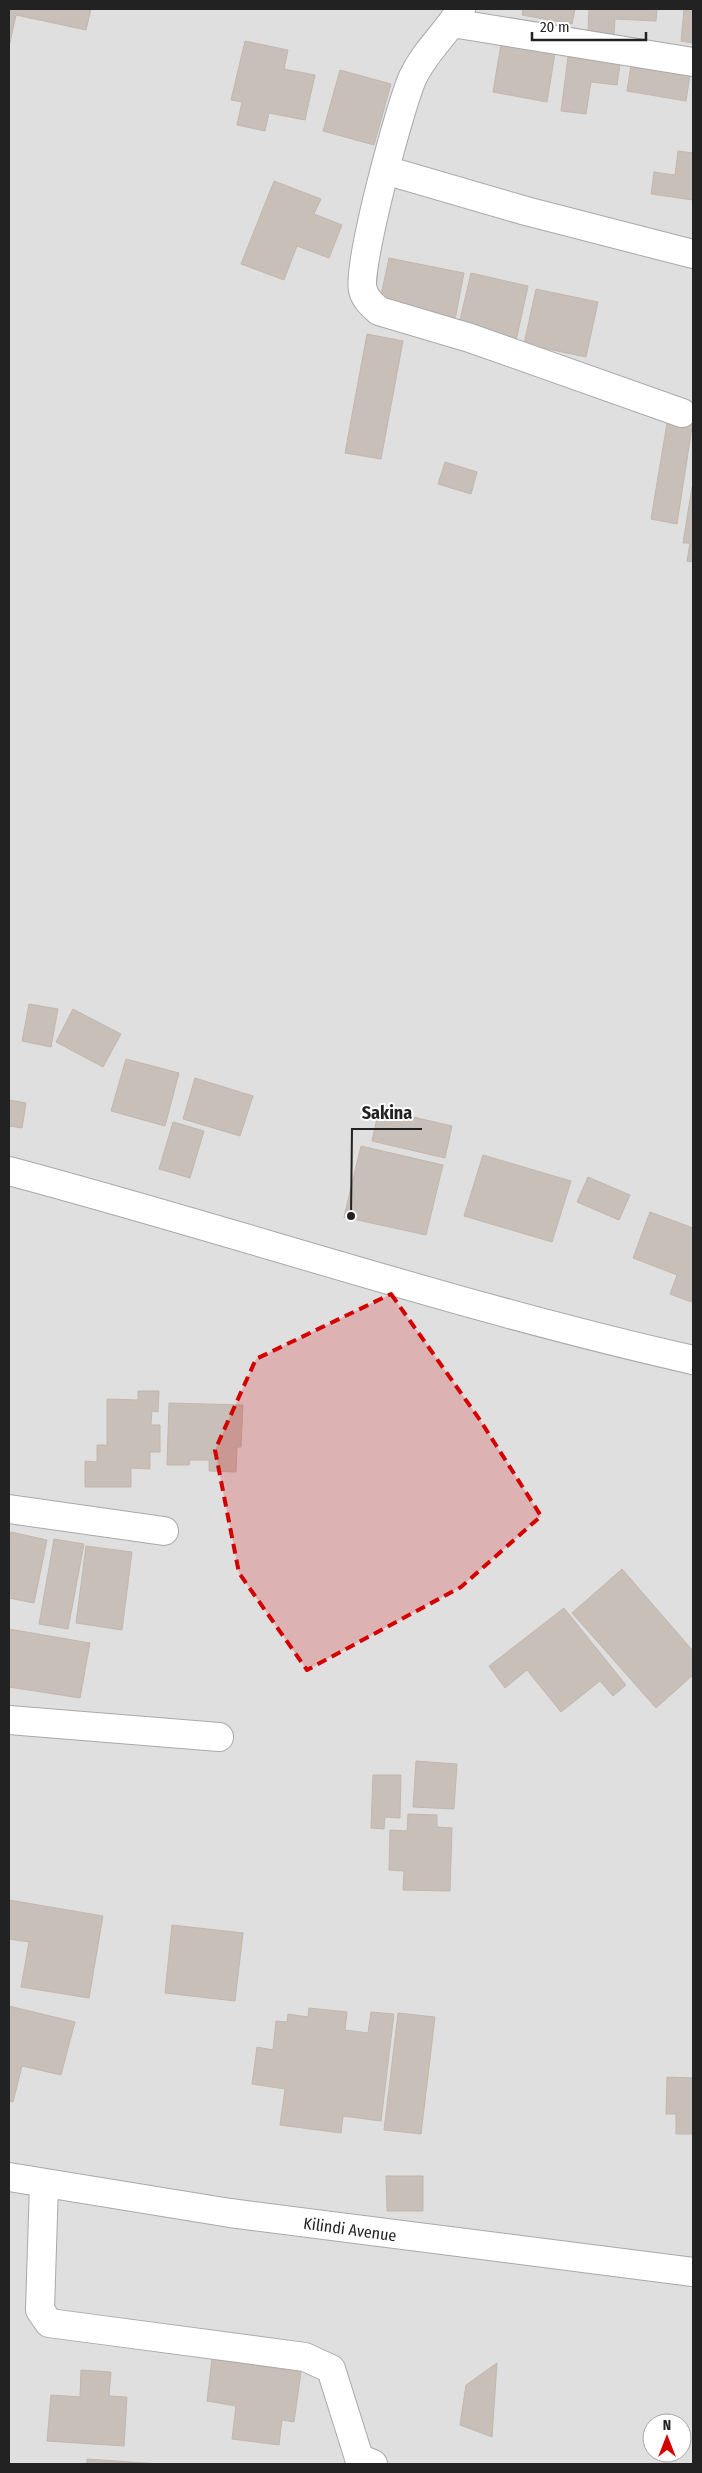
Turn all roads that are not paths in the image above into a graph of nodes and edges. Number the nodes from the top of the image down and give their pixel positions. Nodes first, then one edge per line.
1 (456, 16) edge
2 (693, 62) edge
3 (385, 170) junction
4 (693, 254) edge
5 (682, 413) dead end
6 (9, 1172) edge
7 (693, 1360) edge
8 (9, 1509) edge
9 (164, 1530) dead end
10 (9, 1720) edge
11 (219, 1737) dead end
12 (9, 2177) edge
13 (44, 2184) junction
14 (693, 2272) edge
15 (373, 2464) edge

1 - 2 street
1 - 3 street
3 - 4 street
3 - 5 street
6 - 7 street
8 - 9 street
10 - 11 street
12 - 13 street, Kilindi Avenue
13 - 14 street, Kilindi Avenue
13 - 15 street

